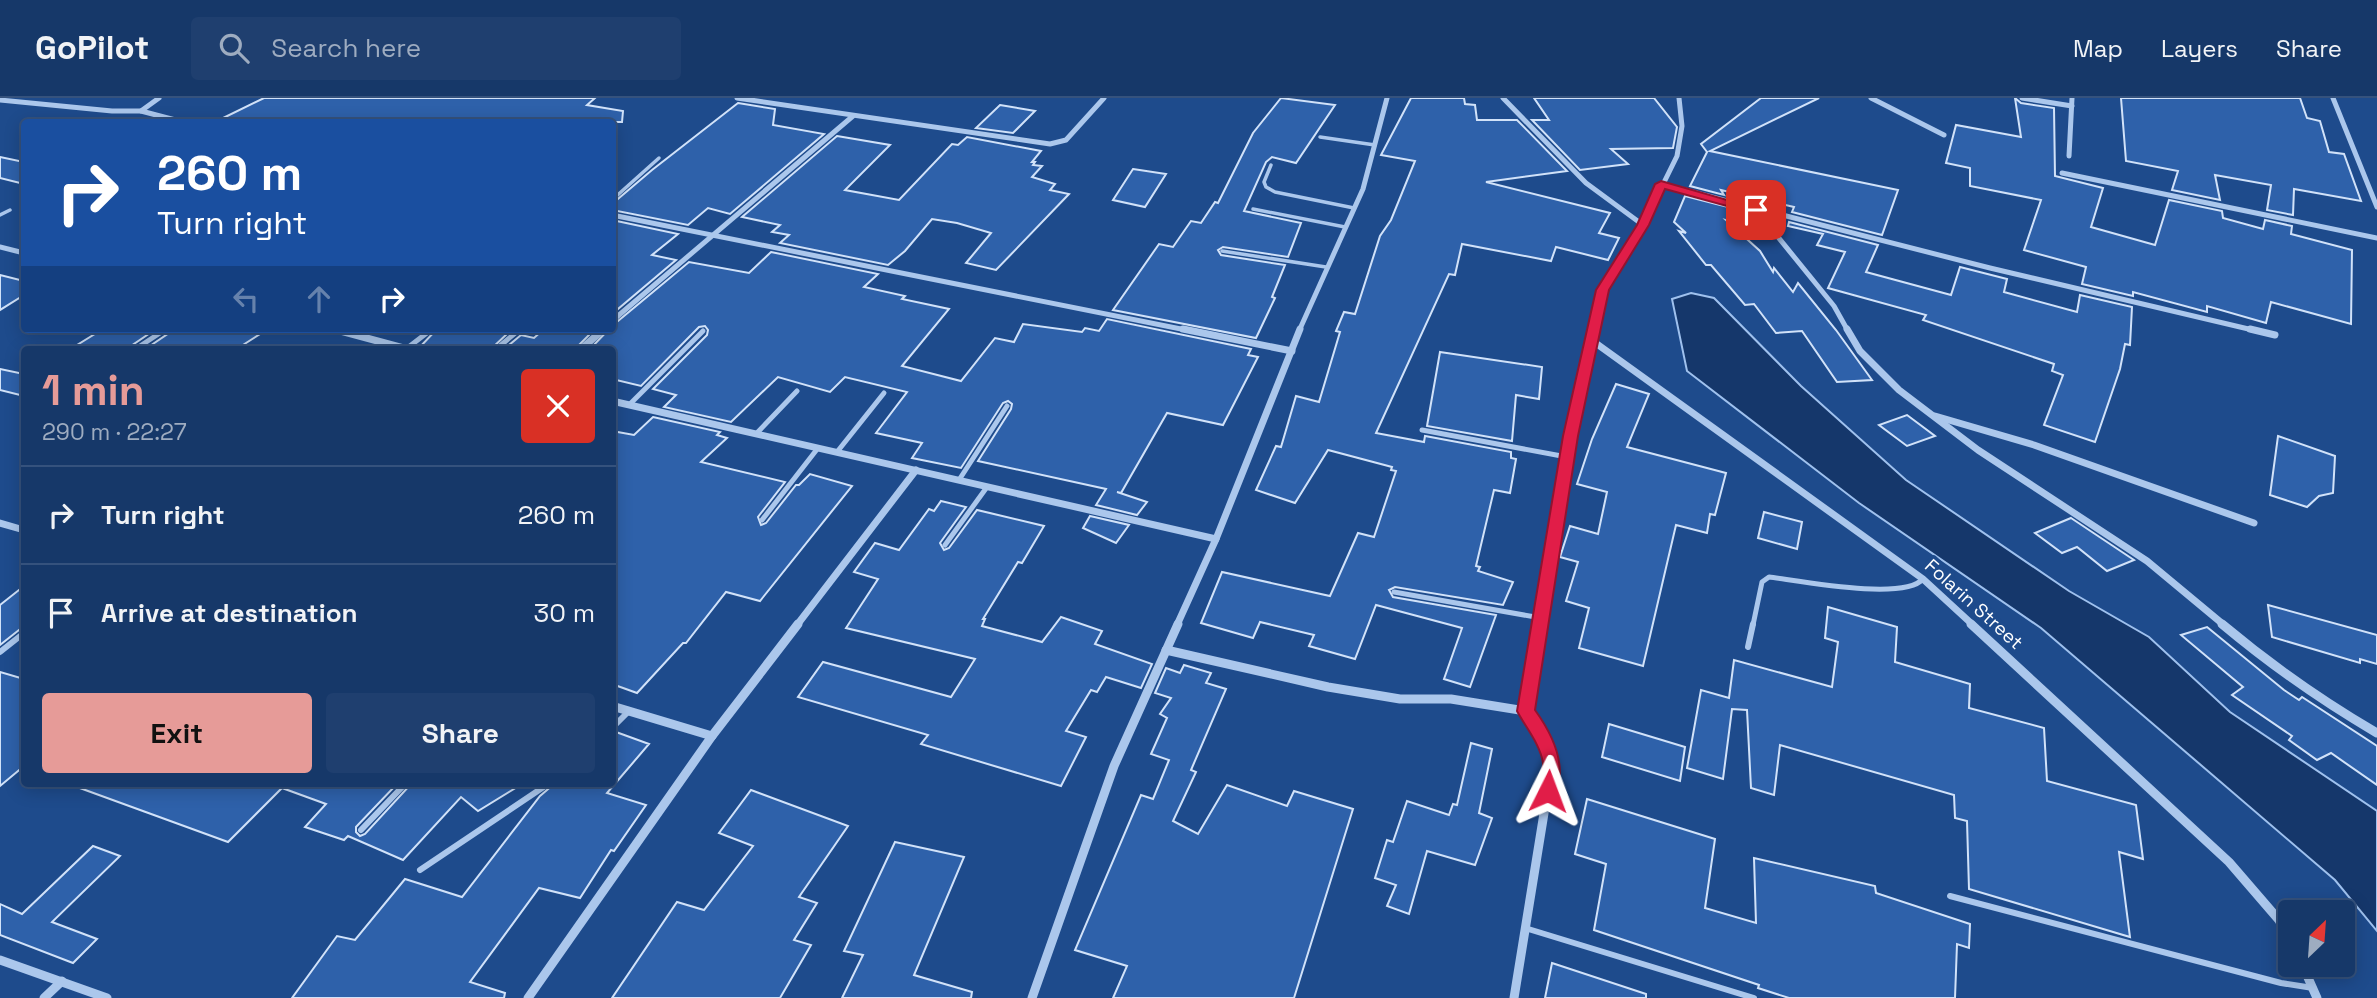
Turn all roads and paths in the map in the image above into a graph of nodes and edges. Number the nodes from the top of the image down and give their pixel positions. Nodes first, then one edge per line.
1 (159, 98) edge
2 (737, 98) edge
3 (1104, 98) edge
4 (1387, 98) edge
5 (1503, 98) edge
6 (1679, 98) edge
7 (1871, 98) edge
8 (2022, 98) edge
9 (2072, 98) edge
10 (2333, 98) edge
11 (0, 100) edge
12 (2072, 106) junction
13 (141, 111) junction
14 (853, 116) junction
15 (172, 119) edge
16 (1944, 135) dead end
17 (1320, 136) dead end
18 (1375, 145) junction
19 (2069, 156) dead end
20 (659, 158) dead end
21 (1271, 165) dead end
22 (2062, 173) dead end
23 (1661, 184) junction
24 (616, 196) edge
25 (1354, 208) junction
26 (2377, 208) edge
27 (1253, 209) dead end
28 (10, 210) dead end
29 (1756, 210) junction
30 (0, 215) edge
31 (616, 216) edge
32 (1643, 225) junction
33 (1345, 227) junction
34 (709, 236) junction
35 (2377, 238) edge
36 (0, 247) edge
37 (1222, 251) dead end
38 (21, 252) edge
39 (1326, 267) junction
40 (616, 317) edge
41 (703, 331) dead end
42 (160, 333) edge
43 (348, 333) edge
44 (427, 333) edge
45 (515, 333) edge
46 (599, 333) edge
47 (2275, 335) dead end
48 (1590, 339) junction
49 (140, 346) edge
50 (397, 346) edge
51 (412, 346) edge
52 (500, 346) edge
53 (585, 346) edge
54 (1292, 351) junction
55 (797, 391) dead end
56 (884, 393) dead end
57 (616, 402) edge
58 (629, 405) junction
59 (1007, 406) dead end
60 (1931, 414) junction
61 (1422, 430) dead end
62 (756, 434) junction
63 (818, 448) junction
64 (837, 452) junction
65 (1567, 457) junction
66 (916, 470) junction
67 (959, 480) junction
68 (987, 486) junction
69 (762, 520) dead end
70 (0, 523) edge
71 (2254, 523) dead end
72 (21, 529) edge
73 (1216, 539) junction
74 (945, 545) dead end
75 (1923, 579) junction
76 (1394, 592) dead end
77 (1541, 618) junction
78 (21, 635) edge
79 (1748, 648) dead end
80 (1166, 650) junction
81 (0, 652) edge
82 (616, 707) edge
83 (629, 711) junction
84 (1526, 711) junction
85 (616, 724) edge
86 (2377, 733) edge
87 (712, 736) junction
88 (402, 787) edge
89 (544, 787) edge
90 (361, 830) dead end
91 (420, 870) dead end
92 (1950, 896) dead end
93 (2278, 919) edge
94 (1525, 928) junction
95 (0, 960) edge
96 (2308, 977) edge
97 (62, 981) junction
98 (2315, 993) edge
99 (44, 998) edge
100 (107, 998) edge
101 (528, 998) edge
102 (1032, 998) edge
103 (1514, 998) edge
104 (1754, 998) edge

1 - 13 street
2 - 14 street
3 - 14 street
4 - 18 street
5 - 32 street
6 - 23 street
7 - 16 street
8 - 12 street
9 - 12 street
10 - 26 street
11 - 13 street
12 - 19 street
13 - 15 street
14 - 34 street
17 - 18 lane
18 - 25 street
20 - 24 lane
21 - 25 lane
22 - 35 street
23 - 29 street
23 - 32 street
25 - 33 street
27 - 33 lane
28 - 30 lane
29 - 47 street
29 - 60 street
31 - 34 street
32 - 48 street
33 - 39 street
34 - 40 street
34 - 54 street
36 - 38 street
37 - 39 lane
39 - 54 street
41 - 58 lane
42 - 49 lane
43 - 50 street
44 - 51 lane
45 - 52 lane
46 - 53 street
48 - 65 street
48 - 75 street, Folarin Street
54 - 73 street
55 - 62 lane
56 - 64 lane
57 - 58 street
58 - 62 street
59 - 67 lane
60 - 71 street
60 - 86 street
61 - 65 lane
62 - 63 street
63 - 64 street
63 - 69 lane
64 - 66 street
65 - 77 street
66 - 67 street
66 - 87 street
67 - 68 street
68 - 73 street
68 - 74 lane
70 - 72 street
73 - 80 street
75 - 79 lane
75 - 93 street, Folarin Street
76 - 77 lane
77 - 84 street
78 - 81 lane
80 - 84 street
80 - 102 street
82 - 83 street
83 - 85 lane
83 - 87 street
84 - 94 street
87 - 101 street
88 - 90 lane
89 - 91 lane
92 - 98 lane
94 - 103 street
94 - 104 lane
95 - 97 street
96 - 98 street
97 - 99 street
97 - 100 street

